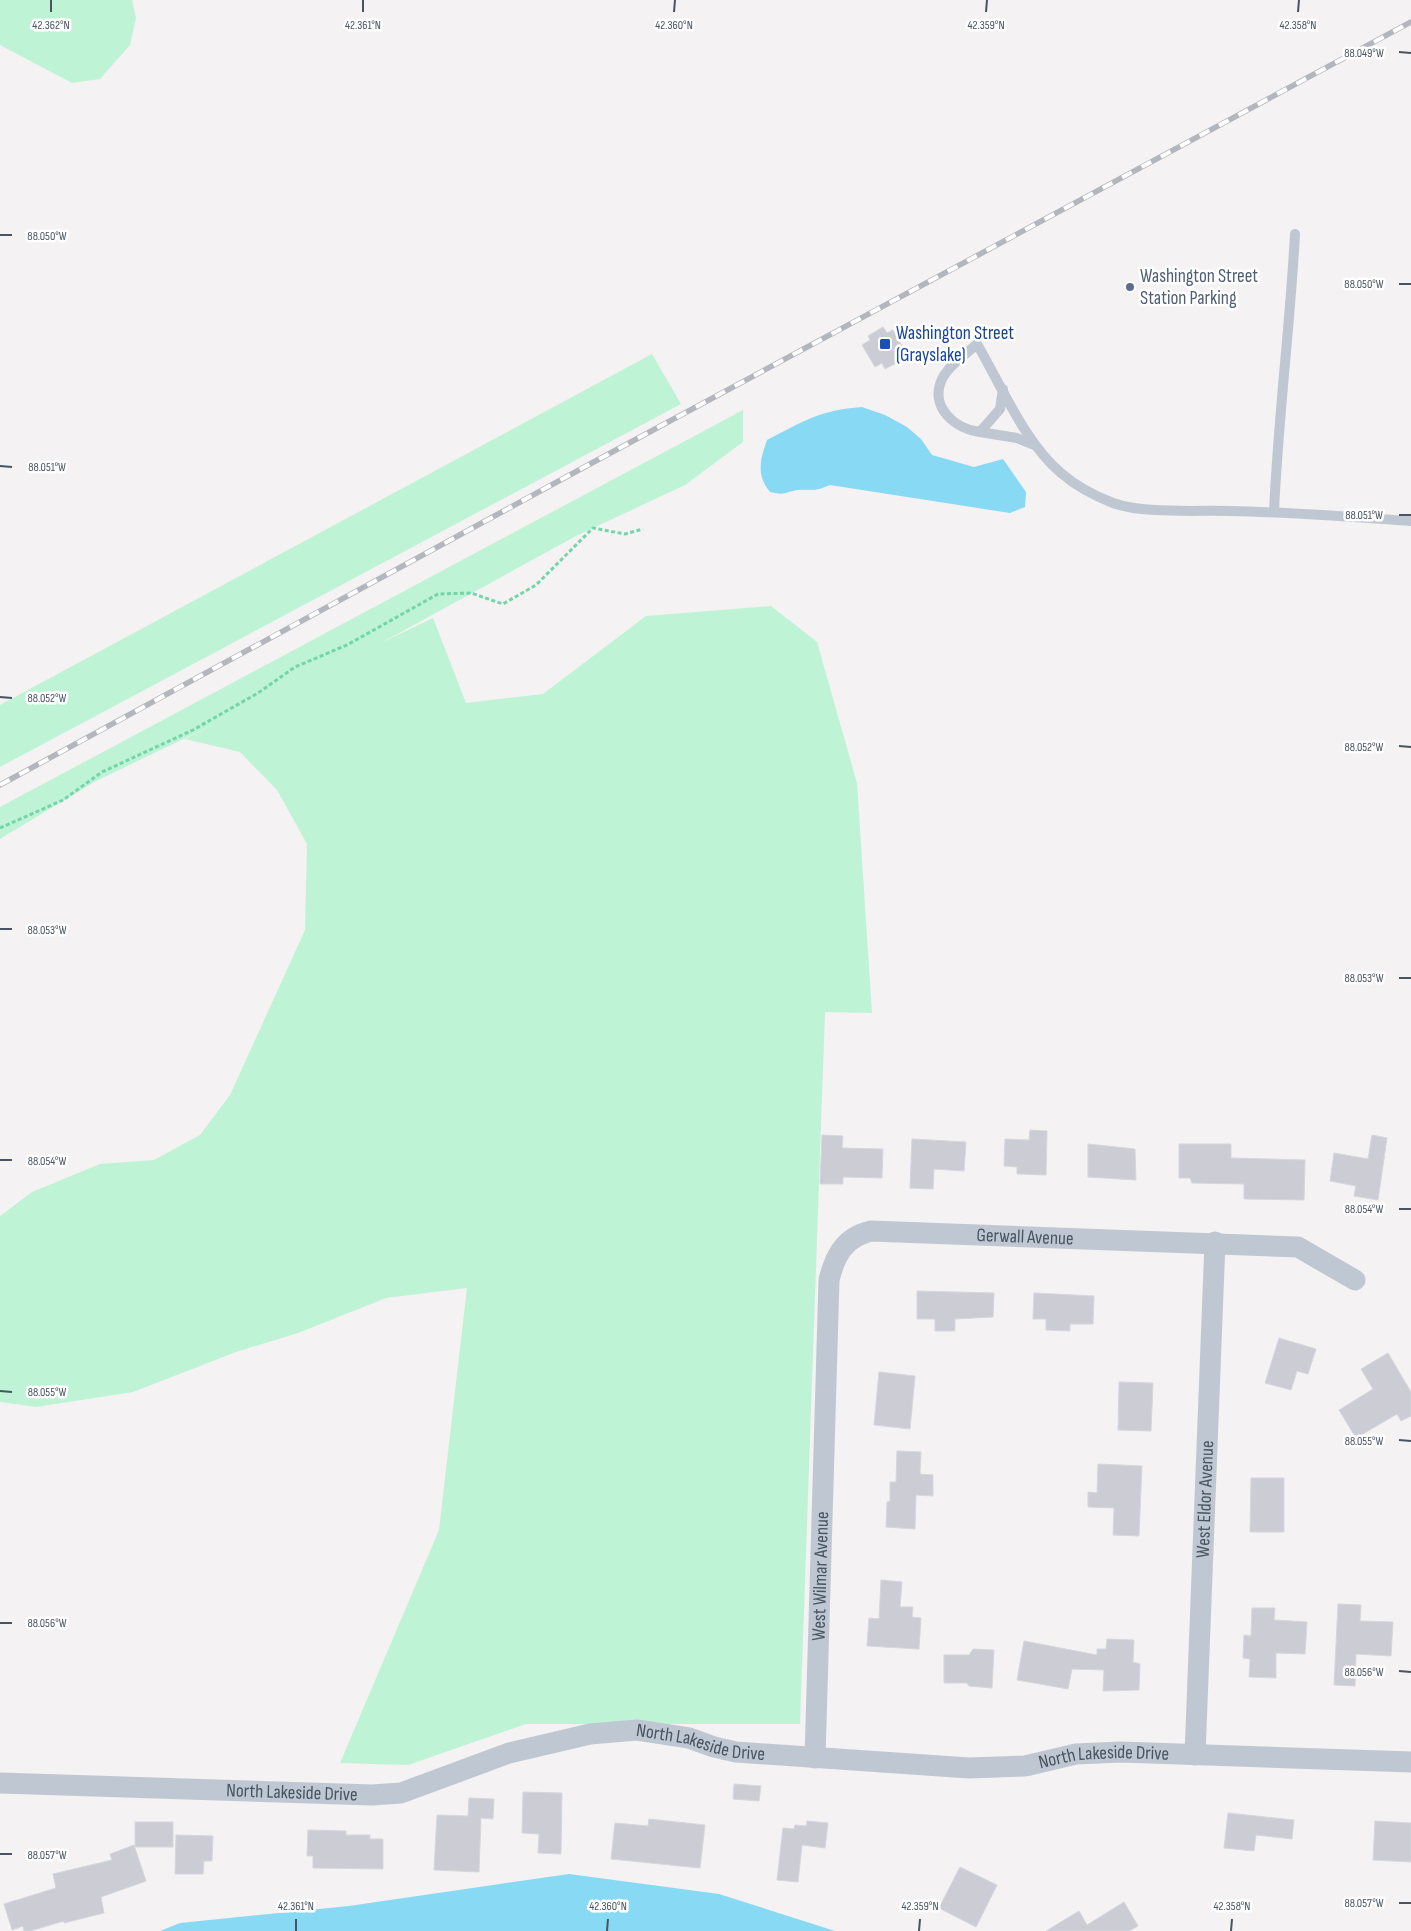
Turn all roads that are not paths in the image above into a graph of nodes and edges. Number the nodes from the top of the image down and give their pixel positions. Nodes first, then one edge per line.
1 (1295, 234) dead end
2 (1003, 390) junction
3 (980, 432) junction
4 (1034, 445) junction
5 (1274, 512) junction
6 (1411, 521) edge
7 (1215, 1242) junction
8 (1355, 1280) dead end
9 (826, 1394) joint
10 (1195, 1754) junction
11 (815, 1758) junction
12 (1411, 1762) edge
13 (0, 1783) edge

1 - 5 lane
2 - 3 lane
2 - 3 lane
2 - 4 lane
3 - 4 lane
4 - 5 lane
5 - 6 lane
7 - 8 street, Gerwall Avenue
7 - 9 street, Gerwall Avenue
7 - 10 street, West Eldor Avenue
9 - 11 street, West Wilmar Avenue
10 - 11 street, North Lakeside Drive
10 - 12 street, North Lakeside Drive
11 - 13 street, North Lakeside Drive

